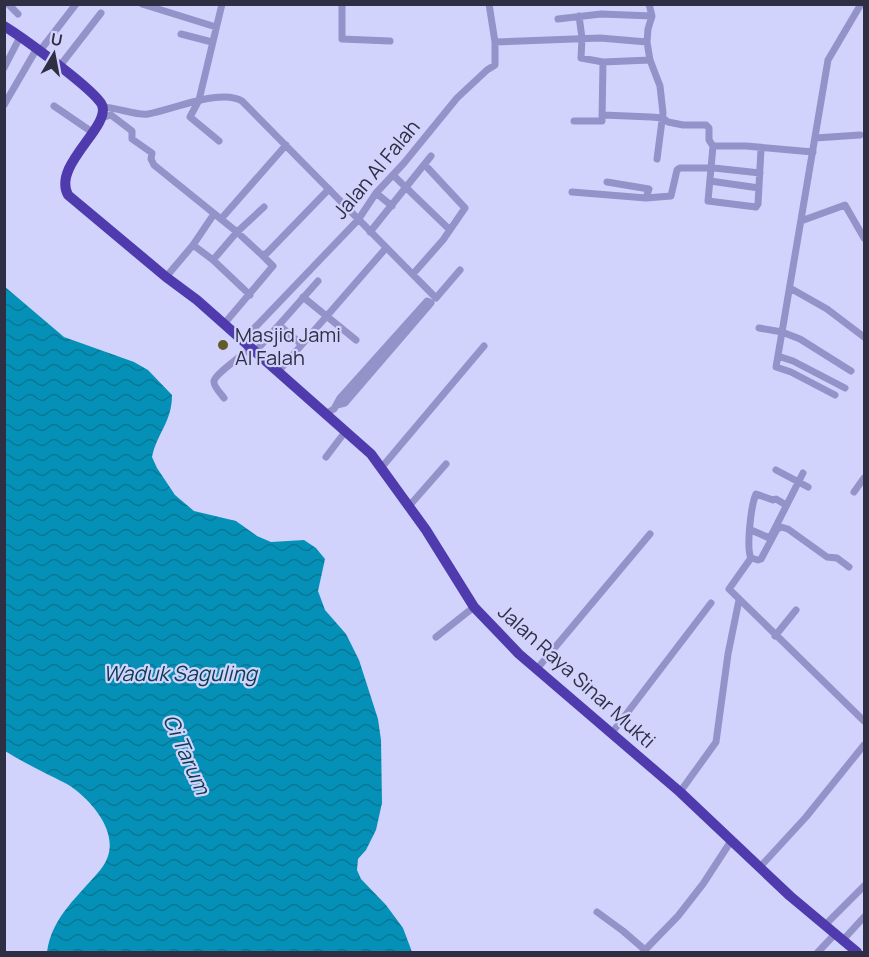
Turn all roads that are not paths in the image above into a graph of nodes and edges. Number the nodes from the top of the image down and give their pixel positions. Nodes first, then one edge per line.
1 (8, 4) edge
2 (76, 4) edge
3 (142, 4) edge
4 (342, 4) edge
5 (489, 4) edge
6 (649, 4) edge
7 (861, 4) edge
8 (221, 5) edge
9 (101, 13) dead end
10 (18, 14) dead end
11 (579, 16) junction
12 (652, 16) junction
13 (558, 19) dead end
14 (216, 27) junction
15 (5, 28) edge
16 (181, 34) dead end
17 (20, 37) junction
18 (582, 38) junction
19 (390, 41) dead end
20 (212, 42) junction
21 (495, 42) junction
22 (647, 42) junction
23 (38, 51) junction
24 (650, 60) junction
25 (603, 62) junction
26 (59, 67) junction
27 (4, 68) edge
28 (199, 100) junction
29 (4, 105) edge
30 (54, 106) dead end
31 (102, 112) junction
32 (603, 115) junction
33 (663, 118) junction
34 (574, 122) dead end
35 (92, 132) junction
36 (860, 135) dead end
37 (816, 138) junction
38 (219, 141) dead end
39 (286, 145) junction
40 (713, 146) junction
41 (762, 148) junction
42 (813, 152) junction
43 (431, 156) dead end
44 (657, 159) dead end
45 (424, 165) junction
46 (711, 169) junction
47 (760, 173) junction
48 (393, 175) junction
49 (710, 181) junction
50 (607, 182) dead end
51 (406, 188) junction
52 (759, 188) junction
53 (329, 189) junction
54 (572, 192) dead end
55 (376, 193) junction
56 (646, 198) junction
57 (392, 206) junction
58 (264, 207) dead end
59 (214, 214) junction
60 (221, 219) junction
61 (358, 220) junction
62 (801, 221) junction
63 (450, 230) junction
64 (237, 232) junction
65 (370, 232) junction
66 (864, 238) edge
67 (193, 245) junction
68 (386, 248) junction
69 (262, 255) junction
70 (213, 260) junction
71 (460, 270) dead end
72 (413, 274) junction
73 (165, 277) junction
74 (318, 281) dead end
75 (790, 288) junction
76 (250, 295) junction
77 (303, 297) junction
78 (326, 316) junction
79 (224, 324) junction
80 (279, 325) junction
81 (759, 328) dead end
82 (782, 332) junction
83 (864, 337) edge
84 (356, 340) dead end
85 (302, 344) junction
86 (484, 346) dead end
87 (249, 347) junction
88 (384, 354) junction
89 (778, 356) junction
90 (852, 371) dead end
91 (278, 372) junction
92 (845, 388) dead end
93 (835, 395) dead end
94 (224, 398) dead end
95 (325, 414) junction
96 (345, 432) junction
97 (326, 458) dead end
98 (446, 464) dead end
99 (382, 467) junction
100 (776, 470) dead end
101 (803, 473) dead end
102 (864, 478) edge
103 (798, 482) junction
104 (808, 487) dead end
105 (854, 492) dead end
106 (410, 505) junction
107 (786, 505) junction
108 (751, 530) junction
109 (650, 534) dead end
110 (751, 558) junction
111 (849, 567) dead end
112 (739, 600) junction
113 (711, 603) dead end
114 (474, 607) junction
115 (796, 610) dead end
116 (776, 636) junction
117 (436, 637) dead end
118 (536, 670) junction
119 (864, 722) edge
120 (611, 734) junction
121 (864, 745) edge
122 (680, 792) junction
123 (730, 841) junction
124 (760, 867) junction
125 (864, 886) edge
126 (597, 912) dead end
127 (864, 917) edge
128 (826, 924) junction
129 (839, 936) junction
130 (644, 951) edge
131 (818, 952) edge
132 (857, 952) edge

1 - 10 street
2 - 23 street
3 - 14 street
4 - 19 street
5 - 21 street, Jalan Al Falah
6 - 12 street
7 - 37 street
8 - 14 street
9 - 26 street
11 - 12 street
11 - 13 street
11 - 18 street
12 - 22 street
14 - 20 street
15 - 17 highway
16 - 20 street
17 - 23 highway
17 - 27 street
18 - 21 street
18 - 22 street
18 - 25 street
20 - 28 street
21 - 48 street, Jalan Al Falah
22 - 24 street
23 - 26 highway
23 - 29 street
24 - 25 street
24 - 33 street
25 - 32 street
26 - 31 highway
28 - 31 street
28 - 38 street
28 - 39 street
30 - 35 street
31 - 35 highway, Jalan Raya Sinar Mukti
31 - 59 street
32 - 33 street
32 - 34 street
33 - 40 street
33 - 44 street
35 - 73 highway, Jalan Raya Sinar Mukti
36 - 37 street
37 - 42 street
39 - 53 street
39 - 60 street
40 - 41 street
40 - 46 street
41 - 42 street
41 - 47 street
42 - 62 street
43 - 45 street
45 - 51 street
45 - 63 street
46 - 47 street
46 - 49 street
46 - 56 street
47 - 52 street
48 - 51 street
48 - 55 street, Jalan Al Falah
49 - 52 street
49 - 52 street
50 - 56 street
51 - 57 street
51 - 63 street
53 - 61 street
53 - 69 street
54 - 56 street
55 - 57 street
55 - 61 street, Jalan Al Falah
57 - 65 street
58 - 64 street
59 - 60 street
59 - 67 street
60 - 64 street
61 - 65 street
61 - 87 street, Jalan Al Falah
62 - 66 street
62 - 75 street
63 - 72 street
64 - 69 street
64 - 70 street
65 - 68 street
67 - 70 street
67 - 73 street
68 - 72 street
68 - 78 street
69 - 76 street
70 - 76 street
71 - 72 street
73 - 79 highway, Jalan Raya Sinar Mukti
74 - 77 street
75 - 82 street
75 - 83 street
76 - 79 street
77 - 78 street
77 - 80 street
78 - 84 street
78 - 85 street
79 - 87 highway, Jalan Raya Sinar Mukti
80 - 85 street
80 - 87 street
81 - 82 street
82 - 89 street
82 - 90 street
85 - 91 street
86 - 99 street
87 - 91 highway, Jalan Raya Sinar Mukti
87 - 94 street
88 - 88 street
88 - 95 street
89 - 92 street
89 - 93 street
91 - 95 highway, Jalan Raya Sinar Mukti
95 - 96 highway, Jalan Raya Sinar Mukti
96 - 97 street
96 - 99 highway, Jalan Raya Sinar Mukti
98 - 106 street
99 - 106 highway, Jalan Raya Sinar Mukti
100 - 103 street
101 - 103 street
102 - 105 street
103 - 104 street
103 - 107 street
106 - 114 highway, Jalan Raya Sinar Mukti
107 - 108 street
107 - 108 street
108 - 110 street
109 - 118 street
110 - 111 street
110 - 112 street
112 - 116 street
112 - 122 street
113 - 120 street
114 - 117 street
114 - 118 highway, Jalan Raya Sinar Mukti
115 - 116 street
116 - 119 street
118 - 120 highway, Jalan Raya Sinar Mukti
120 - 122 highway, Jalan Raya Sinar Mukti
121 - 124 street
122 - 123 highway, Jalan Raya Sinar Mukti
123 - 124 highway, Jalan Raya Sinar Mukti
123 - 130 street
124 - 128 highway, Jalan Raya Sinar Mukti
125 - 128 street
126 - 130 street
127 - 129 street
128 - 129 highway, Jalan Raya Sinar Mukti
129 - 131 street
129 - 132 highway, Jalan Raya Sinar Mukti

